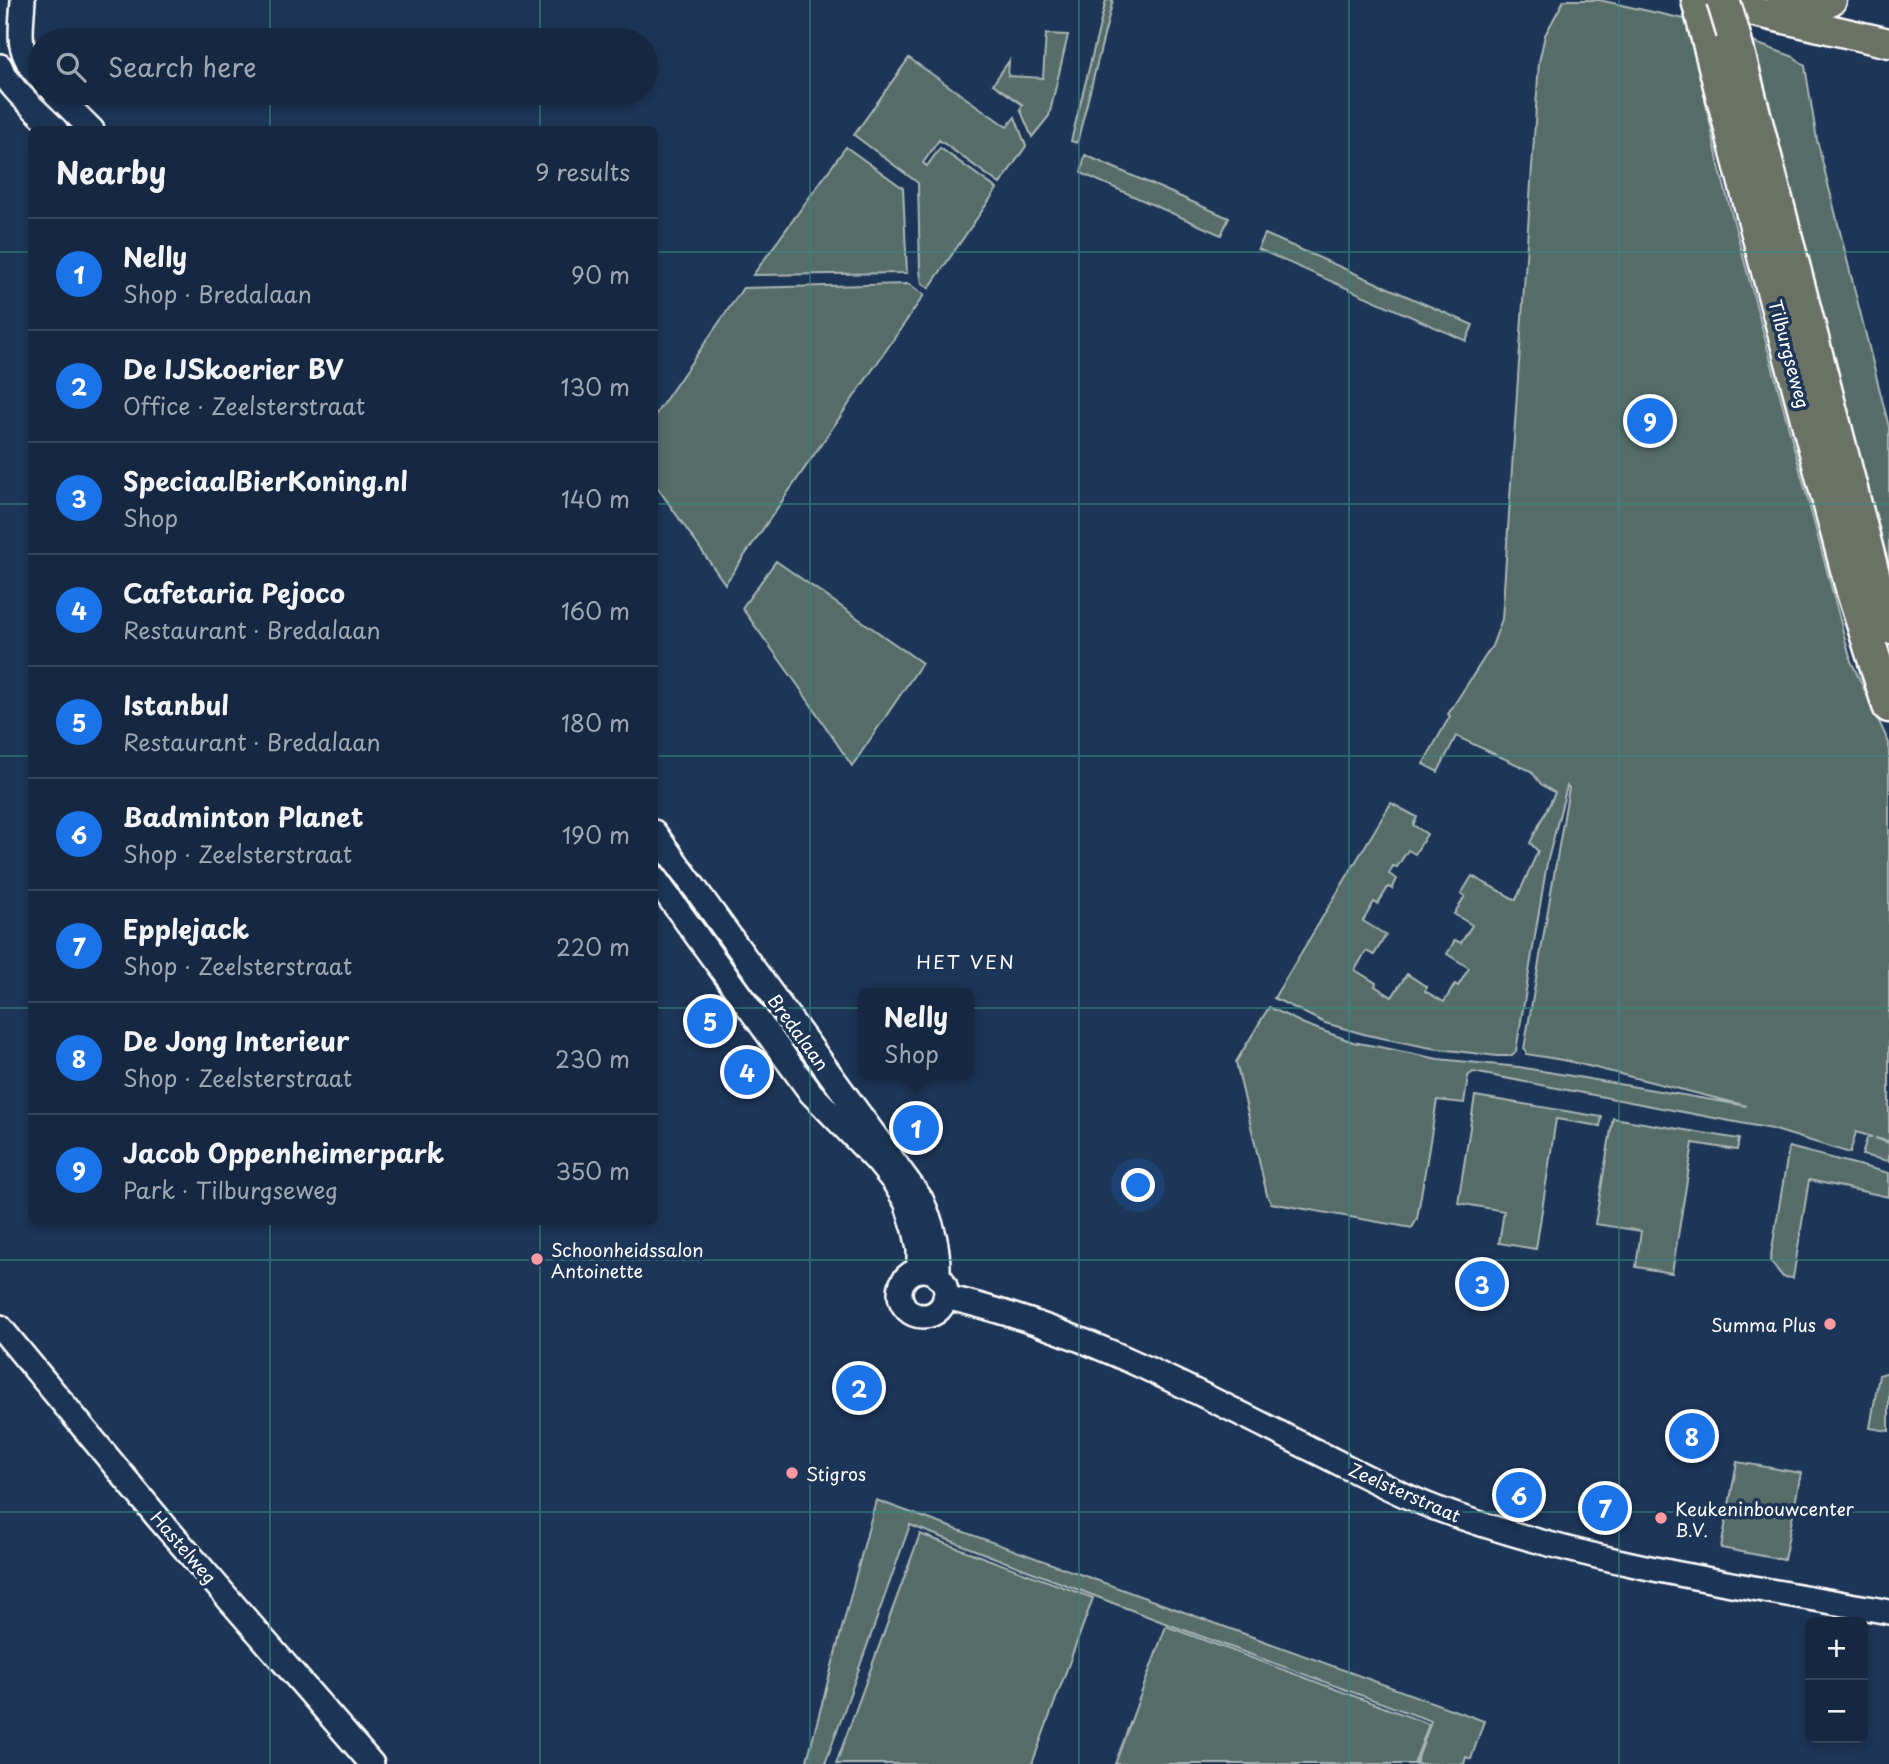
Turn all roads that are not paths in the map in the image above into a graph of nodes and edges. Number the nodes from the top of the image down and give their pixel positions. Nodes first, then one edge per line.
1 (23, 0) edge
2 (1723, 0) edge
3 (1778, 0) edge
4 (1832, 0) edge
5 (1709, 15) edge
6 (1889, 43) edge
7 (28, 64) edge
8 (0, 66) edge
9 (28, 101) edge
10 (32, 105) edge
11 (67, 105) edge
12 (52, 126) edge
13 (88, 126) edge
14 (1889, 627) edge
15 (1889, 706) edge
16 (658, 838) edge
17 (658, 883) edge
18 (831, 1076) junction
19 (811, 1093) junction
20 (934, 1281) junction
21 (4, 1341) edge
22 (1889, 1612) edge
23 (372, 1764) edge

1 - 7 street
2 - 5 highway, Tilburgseweg, bridge
3 - 4 main road
5 - 6 main road
5 - 14 highway, Tilburgseweg
5 - 15 highway, Tilburgseweg
8 - 9 street
10 - 12 street
11 - 13 street
16 - 18 street, Bredalaan
17 - 19 street, Bredalaan
18 - 19 street
18 - 20 street, Bredalaan
19 - 20 street, Bredalaan
20 - 22 street, Zeelsterstraat
21 - 23 street, Hastelweg

